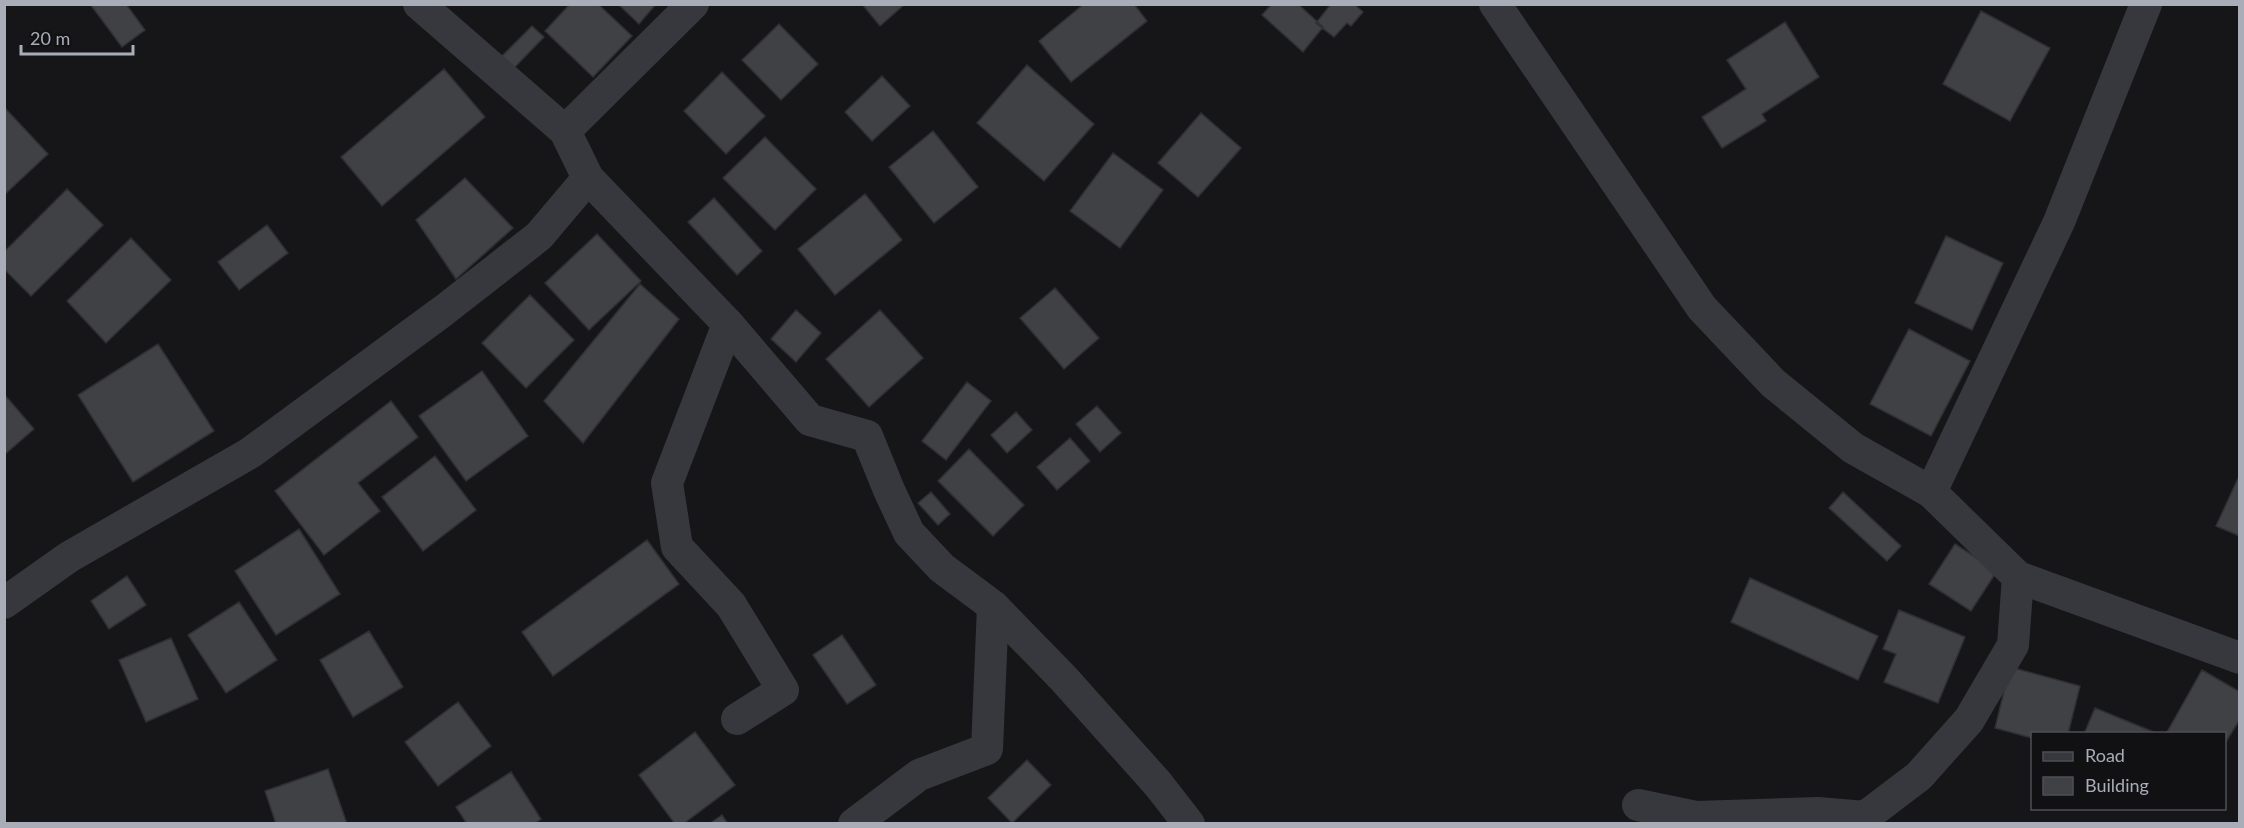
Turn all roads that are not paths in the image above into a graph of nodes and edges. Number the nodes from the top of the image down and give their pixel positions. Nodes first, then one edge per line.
1 (419, 4) edge
2 (693, 4) edge
3 (1495, 4) edge
4 (2146, 4) edge
5 (565, 130) junction
6 (588, 178) junction
7 (728, 324) junction
8 (1931, 492) junction
9 (2018, 577) junction
10 (4, 603) edge
11 (993, 606) junction
12 (2240, 658) edge
13 (737, 719) dead end
14 (1638, 805) dead end
15 (1695, 820) edge
16 (1863, 820) edge
17 (854, 824) edge
18 (1189, 824) edge

1 - 5 street
2 - 5 street
3 - 8 street
4 - 8 street
5 - 6 street
6 - 7 street
6 - 10 street
7 - 11 street
7 - 13 street
8 - 9 street
9 - 12 street
9 - 16 street
11 - 17 street
11 - 18 street
14 - 15 street
15 - 16 street

